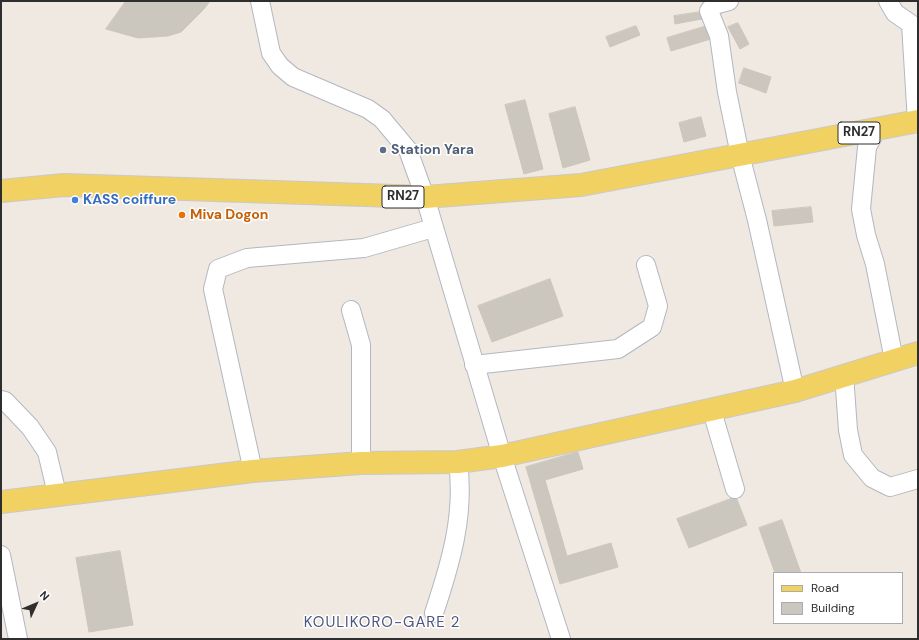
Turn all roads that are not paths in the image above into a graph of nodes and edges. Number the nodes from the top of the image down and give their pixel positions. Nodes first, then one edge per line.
1 (260, 1) edge
2 (728, 1) edge
3 (888, 1) edge
4 (917, 122) edge
5 (877, 129) junction
6 (740, 155) junction
7 (1, 191) edge
8 (425, 197) junction
9 (433, 228) junction
10 (646, 264) dead end
11 (351, 310) dead end
12 (918, 353) edge
13 (894, 360) junction
14 (474, 365) junction
15 (844, 375) junction
16 (794, 391) junction
17 (1, 400) edge
18 (712, 410) junction
19 (502, 456) junction
20 (458, 462) junction
21 (361, 463) junction
22 (253, 471) junction
23 (918, 479) edge
24 (735, 489) dead end
25 (57, 494) junction
26 (1, 502) edge
27 (1, 555) edge
28 (434, 613) dead end
29 (18, 639) edge
30 (561, 639) edge

1 - 8 street
2 - 6 street
3 - 4 street
4 - 5 main road, RN27
5 - 6 main road, RN27
5 - 13 street
6 - 8 main road, RN27
6 - 16 street
7 - 8 main road, RN27
8 - 9 street
9 - 14 street
9 - 22 street
10 - 14 street
11 - 21 street
12 - 13 main road
13 - 15 main road
14 - 19 street
15 - 16 main road
15 - 23 street
16 - 18 main road
17 - 25 street
18 - 19 main road
18 - 24 street
19 - 20 main road
19 - 30 street
20 - 21 main road
20 - 28 street
21 - 22 main road
22 - 25 main road
25 - 26 main road
27 - 29 street

